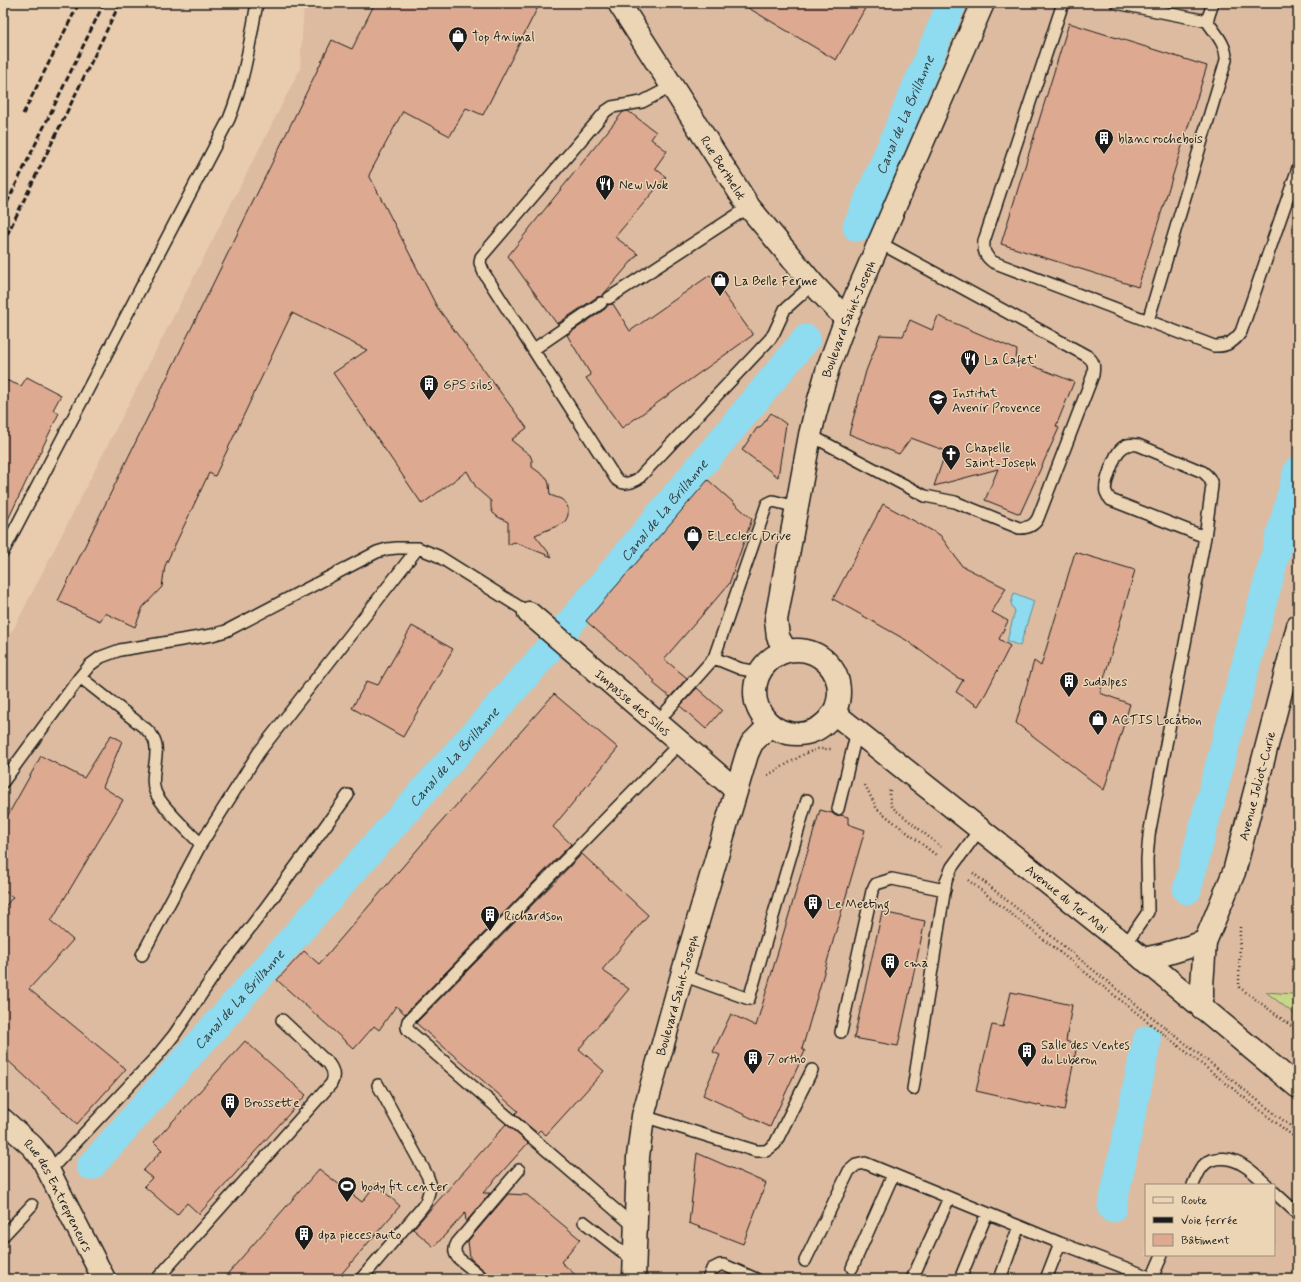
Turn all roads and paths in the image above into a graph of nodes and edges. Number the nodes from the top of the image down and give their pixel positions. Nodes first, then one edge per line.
1 (257, 3) edge
2 (618, 3) edge
3 (983, 3) edge
4 (1065, 3) edge
5 (1116, 3) edge
6 (1213, 3) edge
7 (1207, 21) junction
8 (671, 87) junction
9 (1298, 168) edge
10 (749, 208) junction
11 (880, 243) junction
12 (813, 284) junction
13 (846, 319) junction
14 (1148, 321) junction
15 (534, 349) junction
16 (810, 435) junction
17 (797, 507) junction
18 (1205, 537) junction
19 (418, 548) junction
20 (3, 552) edge
21 (529, 614) joint
22 (1298, 626) edge
23 (786, 651) junction
24 (714, 658) junction
25 (760, 672) junction
26 (80, 676) junction
27 (834, 712) junction
28 (657, 722) junction
29 (770, 725) junction
30 (857, 731) junction
31 (680, 743) junction
32 (851, 756) junction
33 (3, 782) edge
34 (890, 789) dead end
35 (736, 790) junction
36 (348, 795) dead end
37 (807, 800) dead end
38 (838, 809) dead end
39 (980, 829) junction
40 (201, 844) junction
41 (955, 864) junction
42 (945, 890) junction
43 (1240, 925) dead end
44 (1205, 942) junction
45 (1126, 944) junction
46 (142, 955) dead end
47 (1143, 959) junction
48 (682, 975) junction
49 (1202, 1008) junction
50 (282, 1020) dead end
51 (1298, 1031) edge
52 (841, 1032) dead end
53 (812, 1070) dead end
54 (378, 1085) dead end
55 (1298, 1087) edge
56 (913, 1089) dead end
57 (643, 1116) junction
58 (3, 1120) edge
59 (1298, 1132) edge
60 (1298, 1140) edge
61 (519, 1170) dead end
62 (49, 1171) junction
63 (893, 1175) junction
64 (1193, 1184) edge
65 (1266, 1184) edge
66 (1275, 1193) edge
67 (949, 1198) junction
68 (32, 1205) dead end
69 (987, 1213) junction
70 (1298, 1214) edge
71 (584, 1222) dead end
72 (1019, 1226) junction
73 (635, 1227) junction
74 (3, 1236) edge
75 (1060, 1243) junction
76 (1162, 1256) edge
77 (805, 1261) dead end
78 (852, 1268) dead end
79 (634, 1270) edge
80 (104, 1279) edge
81 (156, 1279) edge
82 (361, 1279) edge
83 (484, 1279) edge
84 (708, 1279) edge
85 (756, 1279) edge
86 (912, 1279) edge
87 (960, 1279) edge
88 (1000, 1279) edge
89 (1046, 1279) edge
90 (1153, 1279) edge

1 - 20 lane
2 - 8 street, Rue Berthelot
3 - 11 street, Boulevard Saint-Joseph
4 - 14 lane
5 - 7 lane
6 - 7 lane
7 - 14 lane
8 - 10 street, Rue Berthelot
8 - 15 lane
9 - 14 lane
10 - 12 street, Rue Berthelot
10 - 15 lane
11 - 13 street, Boulevard Saint-Joseph
11 - 16 lane
12 - 13 street, Rue Berthelot
12 - 15 lane
13 - 16 street, Boulevard Saint-Joseph
16 - 17 street, Boulevard Saint-Joseph
17 - 23 street, Boulevard Saint-Joseph
17 - 24 lane
18 - 18 lane
18 - 45 lane
19 - 21 lane
19 - 26 lane
19 - 40 lane
21 - 28 street, Impasse des Silos
22 - 44 street, Avenue Joliot-Curie
23 - 25 street
23 - 27 street
24 - 25 lane
24 - 28 lane
25 - 29 street
26 - 33 lane
26 - 40 lane
27 - 29 street
27 - 30 street, Avenue du 1er Mai
28 - 31 street, Impasse des Silos
29 - 35 street, Boulevard Saint-Joseph
30 - 32 lane
30 - 39 street, Avenue du 1er Mai
31 - 35 street, Impasse des Silos
31 - 73 lane
32 - 38 lane
32 - 41 path
34 - 41 path
35 - 48 street, Boulevard Saint-Joseph
36 - 62 lane
37 - 48 lane
39 - 41 lane
39 - 45 street, Avenue du 1er Mai
40 - 46 lane
41 - 42 lane
41 - 59 path
41 - 60 path
42 - 52 lane
42 - 56 lane
43 - 51 path
44 - 47 street
44 - 49 street, Avenue Joliot-Curie
45 - 47 street, Avenue du 1er Mai
47 - 49 street, Avenue du 1er Mai
48 - 57 street, Boulevard Saint-Joseph
49 - 55 street, Avenue du 1er Mai
50 - 81 lane
53 - 57 lane
54 - 82 lane
57 - 73 street, Boulevard Saint-Joseph
58 - 62 street, Rue des Entrepreneurs
61 - 83 lane
62 - 80 street, Rue des Entrepreneurs
63 - 67 lane
63 - 77 lane
63 - 78 lane
64 - 65 lane
66 - 70 lane
67 - 69 lane
67 - 86 lane
68 - 74 lane
69 - 72 lane
69 - 87 lane
71 - 79 lane
72 - 75 lane
72 - 88 lane
73 - 79 street, Boulevard Saint-Joseph
75 - 89 lane
75 - 90 lane
76 - 90 lane
84 - 85 lane

